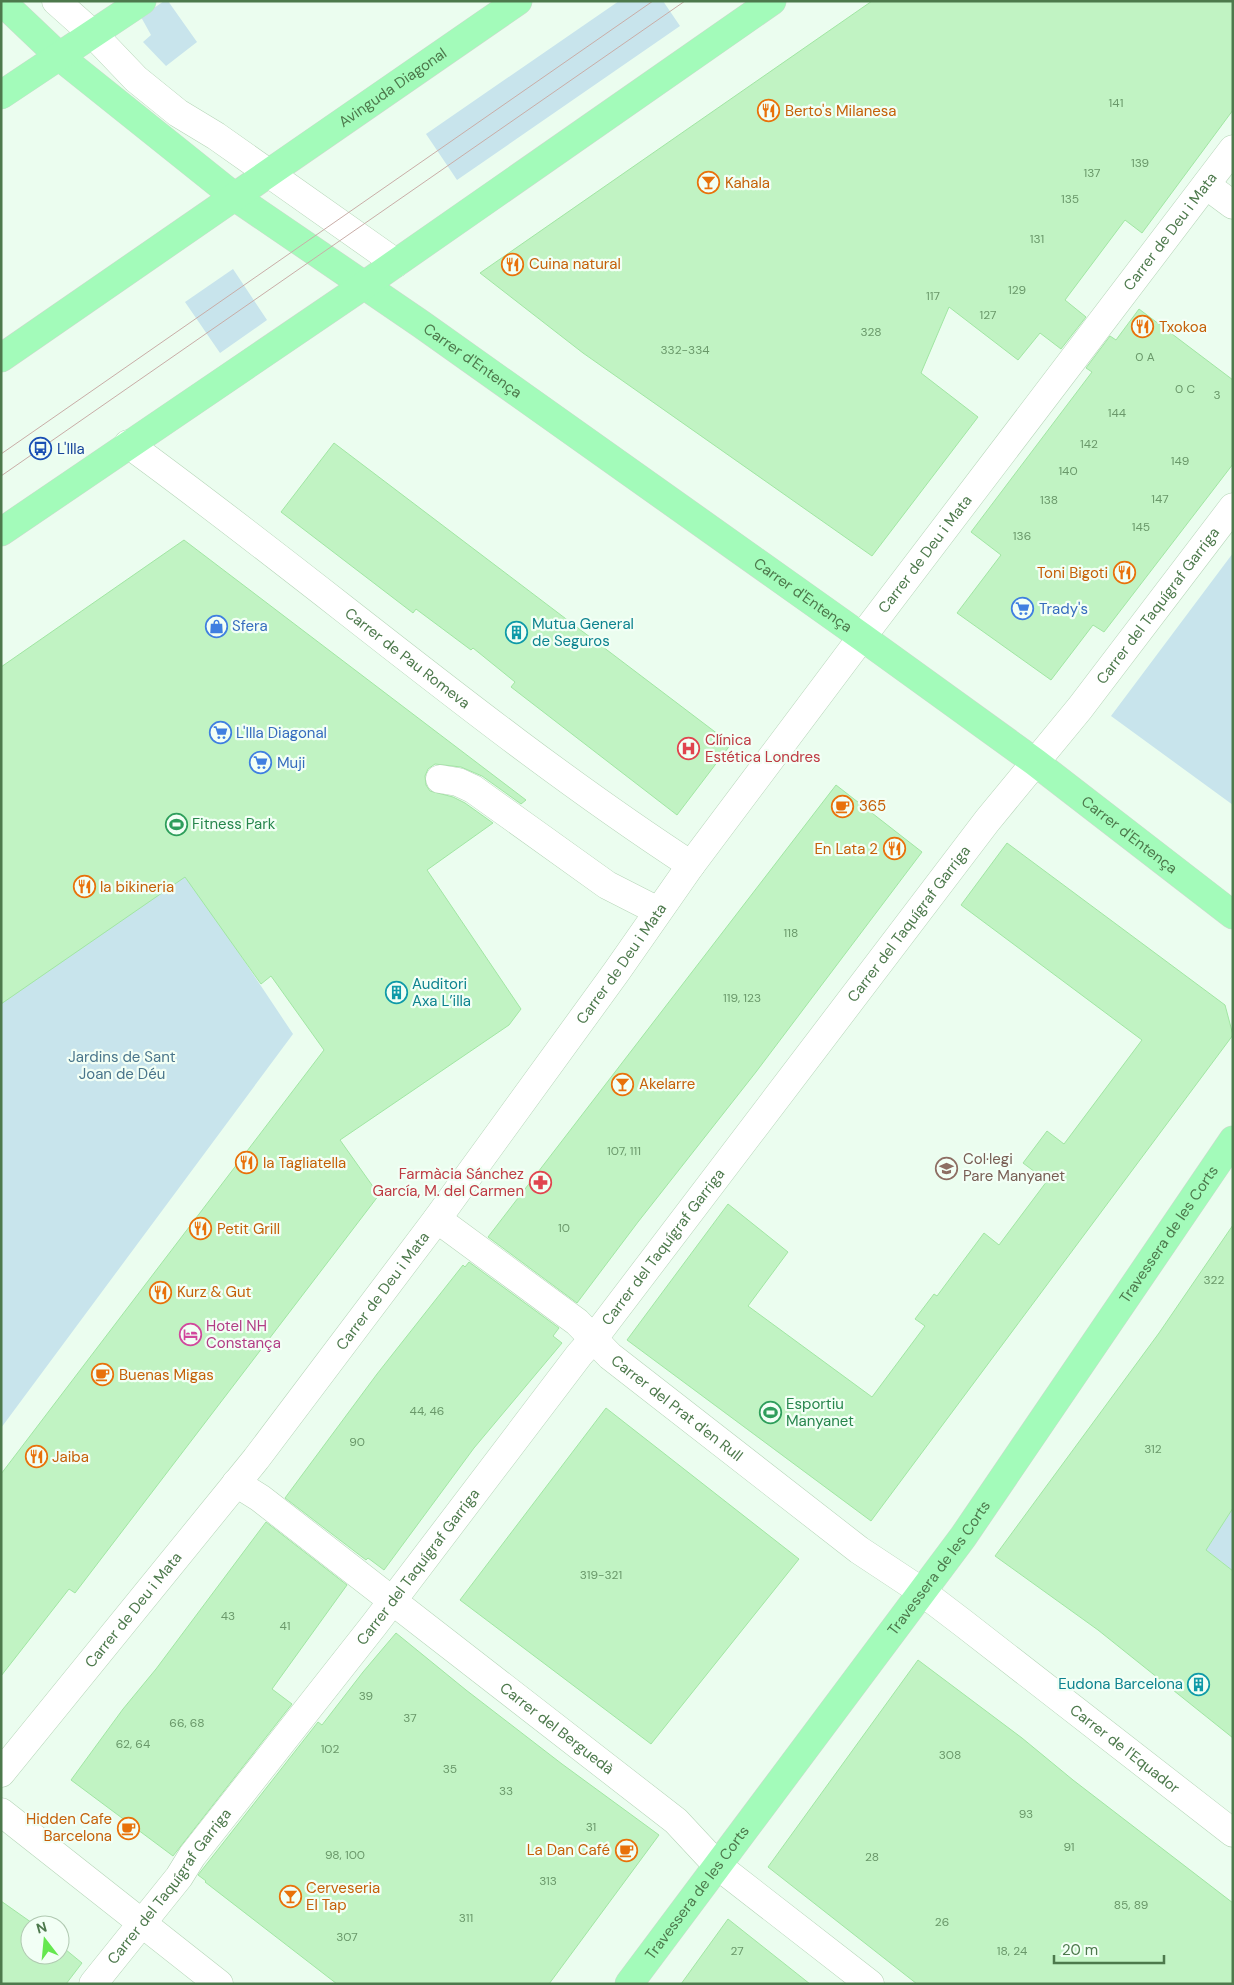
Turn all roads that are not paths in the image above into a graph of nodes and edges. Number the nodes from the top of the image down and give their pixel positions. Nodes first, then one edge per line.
1 (1, 1) edge
2 (56, 1) edge
3 (142, 1) edge
4 (518, 1) edge
5 (772, 1) edge
6 (94, 34) junction
7 (60, 57) junction
8 (1, 95) edge
9 (1233, 148) edge
10 (269, 174) junction
11 (1206, 185) junction
12 (235, 196) junction
13 (1233, 205) edge
14 (396, 263) junction
15 (363, 286) junction
16 (1, 358) edge
17 (128, 444) junction
18 (1233, 507) edge
19 (1, 532) edge
20 (862, 636) junction
21 (1035, 762) junction
22 (440, 778) dead end
23 (691, 865) junction
24 (658, 911) junction
25 (1233, 915) edge
26 (1233, 1140) edge
27 (437, 1219) junction
28 (594, 1338) junction
29 (236, 1483) junction
30 (921, 1591) junction
31 (391, 1600) junction
32 (1, 1773) edge
33 (1, 1812) edge
34 (1233, 1833) edge
35 (718, 1865) junction
36 (142, 1923) junction
37 (93, 1984) edge
38 (219, 1984) edge
39 (629, 1984) edge
40 (870, 1984) edge

1 - 7 main road
2 - 6 street
3 - 6 main road
4 - 10 main road, Avinguda Diagonal
5 - 14 main road
6 - 7 main road
6 - 10 street
7 - 8 main road
7 - 12 main road
9 - 11 street, Carrer de Deu i Mata
10 - 12 main road, Avinguda Diagonal
10 - 14 street
11 - 13 street
11 - 20 street, Carrer de Deu i Mata
12 - 15 main road
12 - 16 main road, Avinguda Diagonal
14 - 15 main road
15 - 17 main road
15 - 20 main road, Carrer d'Entença
17 - 19 main road
17 - 23 street, Carrer de Pau Romeva
18 - 21 street, Carrer del Taquígraf Garriga
20 - 21 main road, Carrer d'Entença
20 - 23 street, Carrer de Deu i Mata
21 - 25 main road, Carrer d'Entença
21 - 28 street, Carrer del Taquígraf Garriga
22 - 24 street
23 - 24 street, Carrer de Deu i Mata
24 - 27 street, Carrer de Deu i Mata
26 - 30 main road, Travessera de les Corts
27 - 28 street, Carrer del Prat d'en Rull
27 - 29 street, Carrer de Deu i Mata
28 - 30 street, Carrer del Prat d'en Rull
28 - 31 street, Carrer del Taquígraf Garriga
29 - 31 street, Carrer del Berguedà
29 - 32 street, Carrer de Deu i Mata
30 - 34 street, Carrer de l'Equador
30 - 35 main road, Travessera de les Corts
31 - 35 street, Carrer del Berguedà
31 - 36 street, Carrer del Taquígraf Garriga
33 - 36 street
35 - 39 main road, Travessera de les Corts
35 - 40 street, Carrer del Berguedà
36 - 37 street, Carrer del Taquígraf Garriga
36 - 38 street

